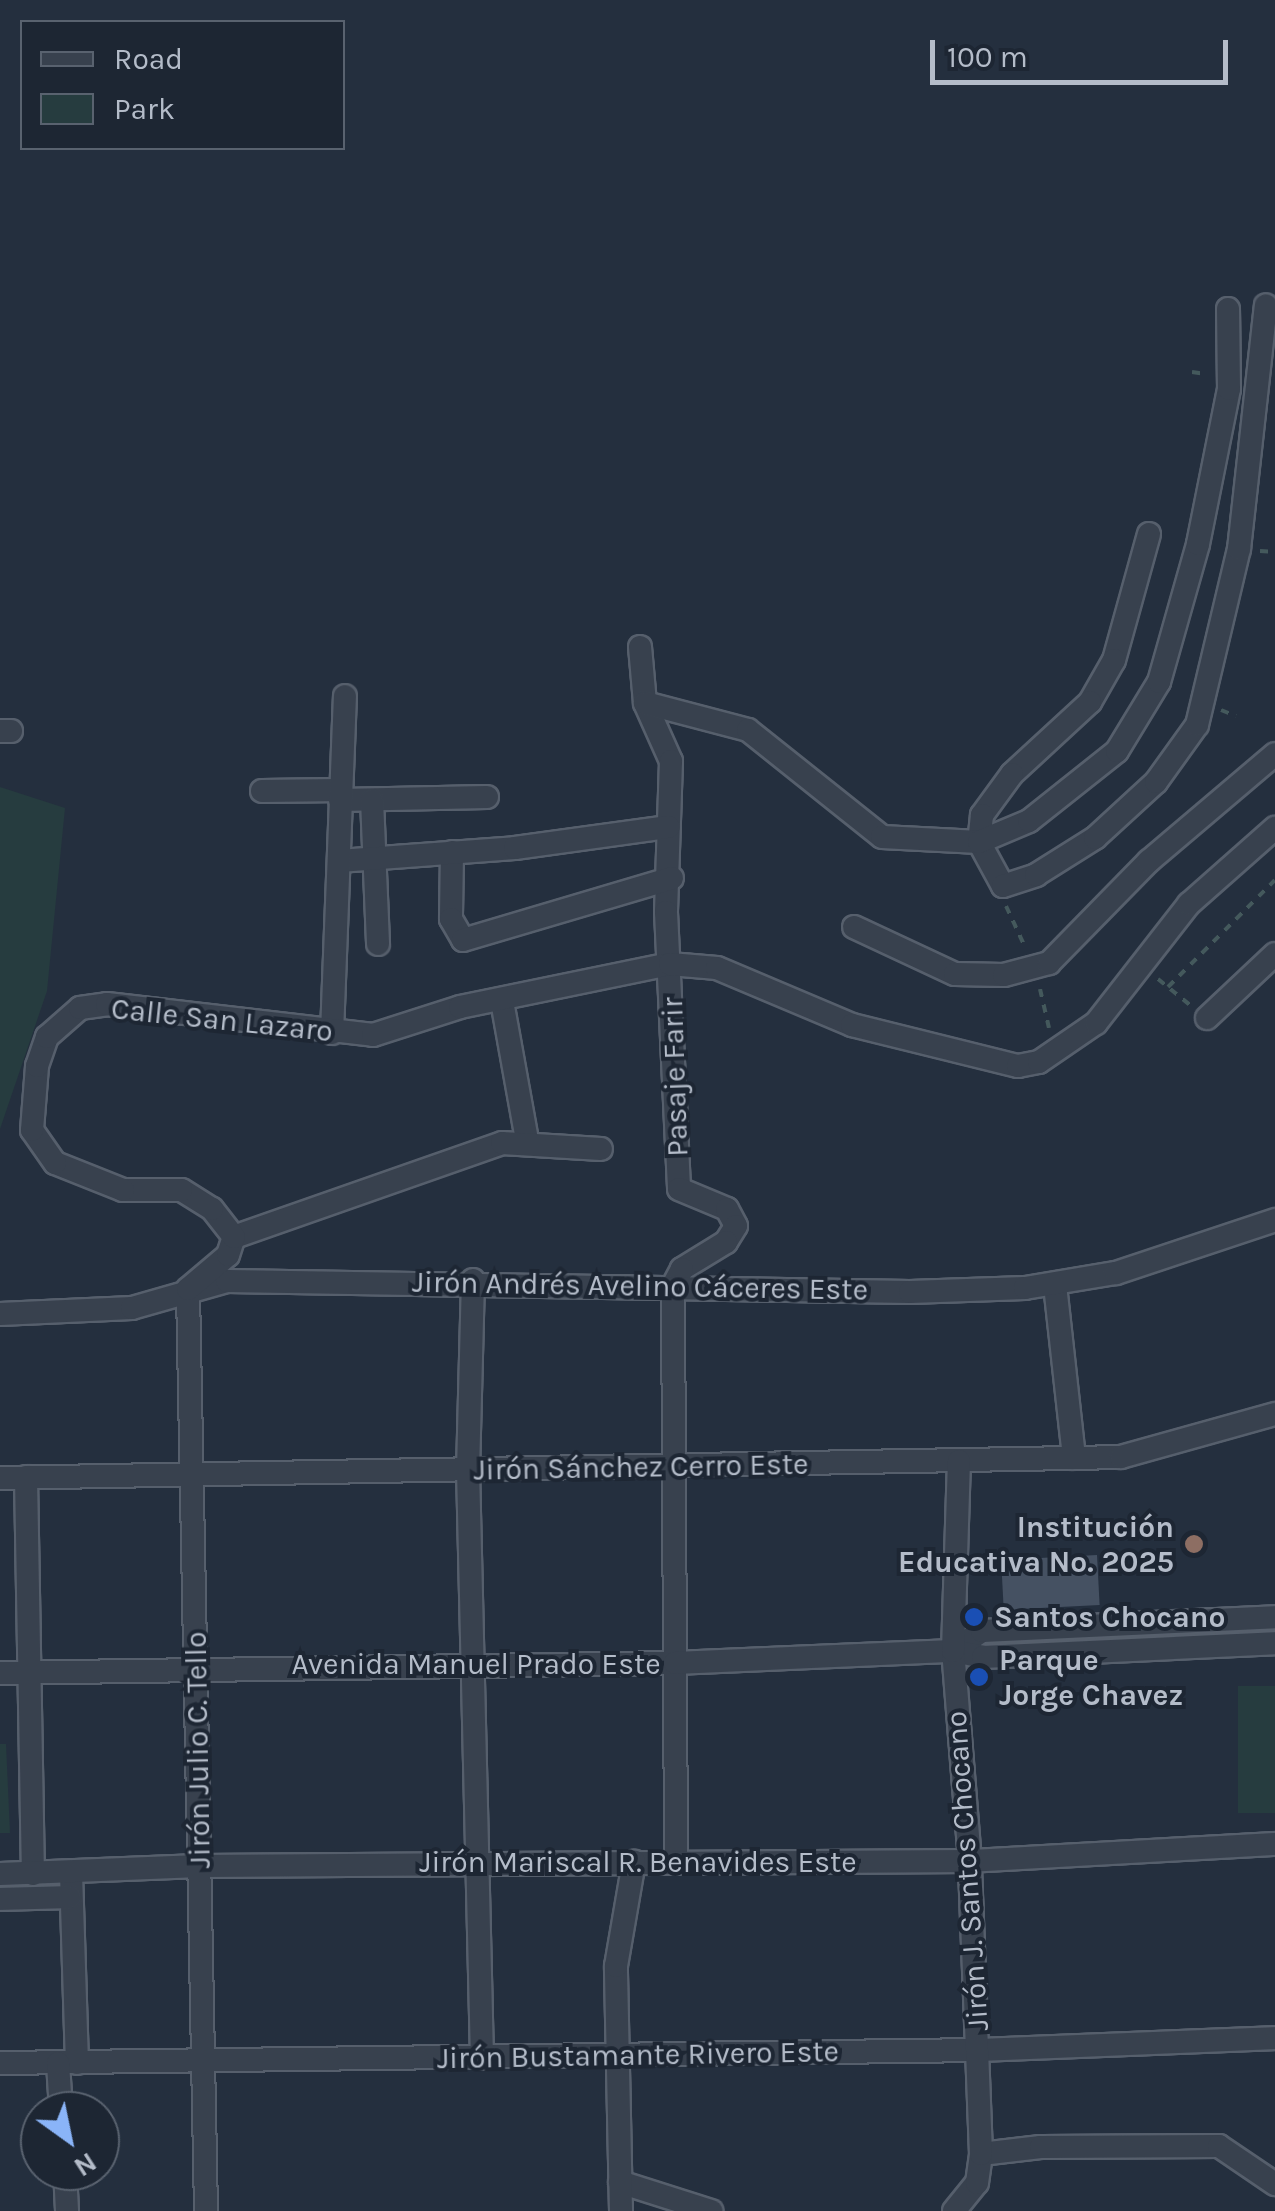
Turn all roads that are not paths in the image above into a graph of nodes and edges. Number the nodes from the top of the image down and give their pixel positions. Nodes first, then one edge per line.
1 (1266, 305) dead end
2 (1228, 309) dead end
3 (1149, 534) dead end
4 (640, 647) dead end
5 (345, 696) dead end
6 (645, 703) junction
7 (1275, 754) edge
8 (262, 791) dead end
9 (340, 795) junction
10 (487, 797) dead end
11 (372, 800) junction
12 (668, 827) junction
13 (1275, 828) edge
14 (979, 842) junction
15 (452, 852) junction
16 (374, 856) junction
17 (339, 861) junction
18 (672, 878) junction
19 (854, 928) dead end
20 (378, 944) dead end
21 (1275, 954) edge
22 (670, 964) junction
23 (502, 1002) junction
24 (1207, 1018) road end
25 (332, 1034) junction
26 (527, 1140) junction
27 (601, 1149) dead end
28 (1275, 1220) edge
29 (234, 1237) junction
30 (473, 1280) junction
31 (1055, 1285) junction
32 (673, 1286) junction
33 (188, 1290) junction
34 (0, 1314) edge
35 (1275, 1414) edge
36 (1074, 1458) junction
37 (959, 1461) junction
38 (674, 1468) junction
39 (468, 1469) junction
40 (195, 1470) junction
41 (26, 1477) junction
42 (0, 1478) edge
43 (1275, 1618) edge
44 (1275, 1643) edge
45 (953, 1650) junction
46 (675, 1663) junction
47 (471, 1664) junction
48 (196, 1666) junction
49 (30, 1672) junction
50 (0, 1673) edge
51 (1275, 1844) edge
52 (970, 1861) junction
53 (476, 1862) junction
54 (634, 1862) junction
55 (676, 1862) junction
56 (199, 1866) junction
57 (71, 1873) junction
58 (0, 1874) edge
59 (34, 1874) junction
60 (70, 1897) junction
61 (0, 1899) edge
62 (1275, 2038) edge
63 (978, 2050) junction
64 (618, 2051) junction
65 (482, 2058) junction
66 (202, 2061) junction
67 (0, 2063) edge
68 (68, 2063) junction
69 (64, 2091) edge
70 (981, 2154) junction
71 (620, 2182) junction
72 (1275, 2184) edge
73 (206, 2211) edge
74 (621, 2211) edge
75 (710, 2211) edge
76 (954, 2211) edge

1 - 14 street
2 - 14 street
3 - 14 street
4 - 6 street, Pasaje Farir
5 - 9 street
6 - 12 street, Pasaje Farir
6 - 14 street
7 - 19 street
8 - 9 street
9 - 11 street
9 - 17 street
10 - 11 street
11 - 16 street
12 - 15 street
12 - 18 street, Pasaje Farir
13 - 22 street, Calle San Lazaro
15 - 16 street
15 - 18 street
16 - 17 street
16 - 20 street
17 - 25 street
18 - 22 street, Pasaje Farir
21 - 24 street
22 - 23 street, Calle San Lazaro
22 - 32 street, Pasaje Farir
23 - 25 street, Calle San Lazaro
23 - 26 street
25 - 29 street, Calle San Lazaro
26 - 27 street
26 - 29 street
28 - 31 street, Jirón Andrés Avelino Cáceres Este
29 - 33 street
30 - 32 street, Jirón Andrés Avelino Cáceres Este
30 - 33 street, Jirón Andrés Avelino Cáceres Este
30 - 39 street
31 - 32 street, Jirón Andrés Avelino Cáceres Este
31 - 36 street
32 - 38 street
33 - 34 street, Jirón Andrés Avelino Cáceres Este
33 - 40 street, Jirón Julio C. Tello
35 - 36 street, Jirón Sánchez Cerro Este
36 - 37 street, Jirón Sánchez Cerro Este
37 - 38 street, Jirón Sánchez Cerro Este
37 - 45 street, Jirón J. Santos Chocano
38 - 39 street, Jirón Sánchez Cerro Este
38 - 46 street
39 - 40 street, Jirón Sánchez Cerro Este
39 - 47 street
40 - 41 street, Jirón Sánchez Cerro Este
40 - 48 street, Jirón Julio C. Tello
41 - 42 street, Jirón Sánchez Cerro Este
41 - 49 street
43 - 45 street, Avenida Manuel Prado Este
44 - 45 street, Avenida Manuel Prado Este
45 - 46 street, Avenida Manuel Prado Este
45 - 52 street, Jirón J. Santos Chocano
46 - 47 street, Avenida Manuel Prado Este
46 - 55 street
47 - 48 street, Avenida Manuel Prado Este
47 - 53 street
48 - 49 street, Avenida Manuel Prado Este
48 - 56 street, Jirón Julio C. Tello
49 - 50 street, Avenida Manuel Prado Este
49 - 59 street
51 - 52 street, Jirón Mariscal R. Benavides Este
52 - 55 street, Jirón Mariscal R. Benavides Este
52 - 63 street, Jirón J. Santos Chocano
53 - 54 street, Jirón Mariscal R. Benavides Este
53 - 56 street, Jirón Mariscal R. Benavides Este
53 - 65 street
54 - 55 street, Jirón Mariscal R. Benavides Este
54 - 64 street
56 - 57 street, Jirón Mariscal R. Benavides Este
56 - 66 street, Jirón Julio C. Tello
57 - 59 street, Jirón Mariscal R. Benavides Este
57 - 60 street
58 - 59 street, Jirón Mariscal R. Benavides Este
60 - 61 street
60 - 68 street
62 - 63 street, Jirón Bustamante Rivero Este
63 - 64 street, Jirón Bustamante Rivero Este
63 - 70 street, Jirón J. Santos Chocano
64 - 65 street, Jirón Bustamante Rivero Este
64 - 71 street
65 - 66 street, Jirón Bustamante Rivero Este
66 - 68 street, Jirón Bustamante Rivero Este
66 - 73 street, Jirón Julio C. Tello
67 - 68 street, Jirón Bustamante Rivero Este
68 - 69 street
70 - 72 street
70 - 76 street, Jirón J. Santos Chocano
71 - 74 street
71 - 75 street

